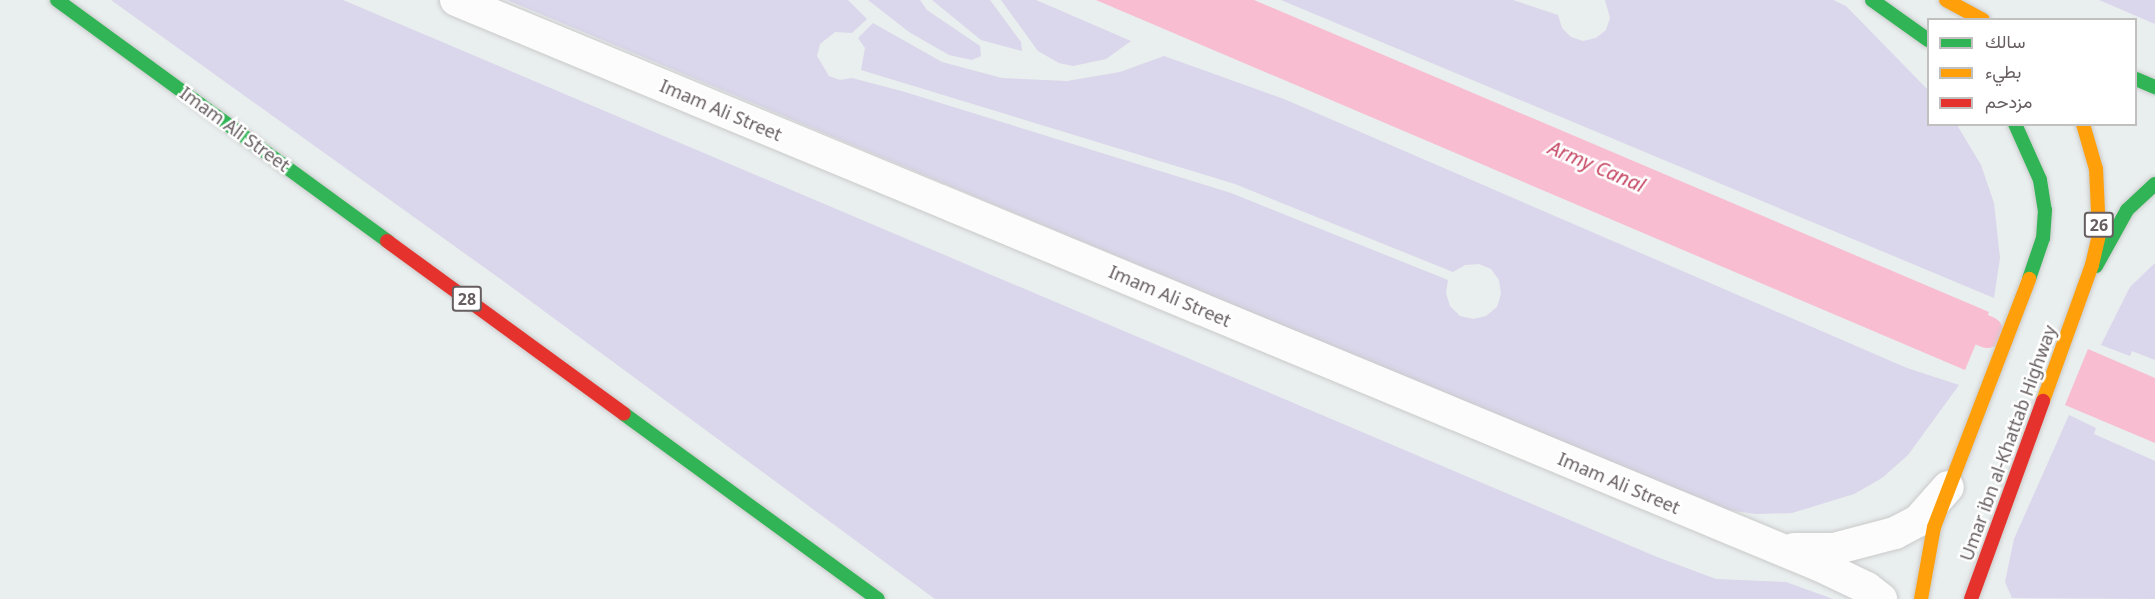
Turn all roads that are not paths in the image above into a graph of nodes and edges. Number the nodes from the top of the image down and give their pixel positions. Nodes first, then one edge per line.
1 (57, 0) edge
2 (456, 0) edge
3 (1872, 0) edge
4 (1952, 2) edge
5 (1980, 18) edge
6 (1988, 18) edge
7 (1927, 39) edge
8 (2137, 79) edge
9 (2155, 87) edge
10 (2016, 126) edge
11 (2084, 126) edge
12 (2155, 184) edge
13 (2080, 300) junction
14 (1948, 487) junction
15 (1769, 545) junction
16 (1986, 549) junction
17 (878, 599) edge
18 (1881, 599) edge
19 (1921, 599) edge
20 (1971, 599) edge
21 (1981, 599) edge

1 - 17 main road, Imam Ali Street / 28
2 - 15 street, Imam Ali Street
3 - 7 main road
4 - 5 main road
4 - 6 main road
8 - 9 main road
10 - 14 main road
11 - 13 main road, Umar ibn al-Khattab Highway / 26
12 - 13 main road, Umar ibn al-Khattab Highway / 26
13 - 16 main road, Umar ibn al-Khattab Highway / 26
14 - 15 street
14 - 19 main road
15 - 18 street, Imam Ali Street
16 - 20 main road, Umar ibn al-Khattab Highway / 26
16 - 21 main road

